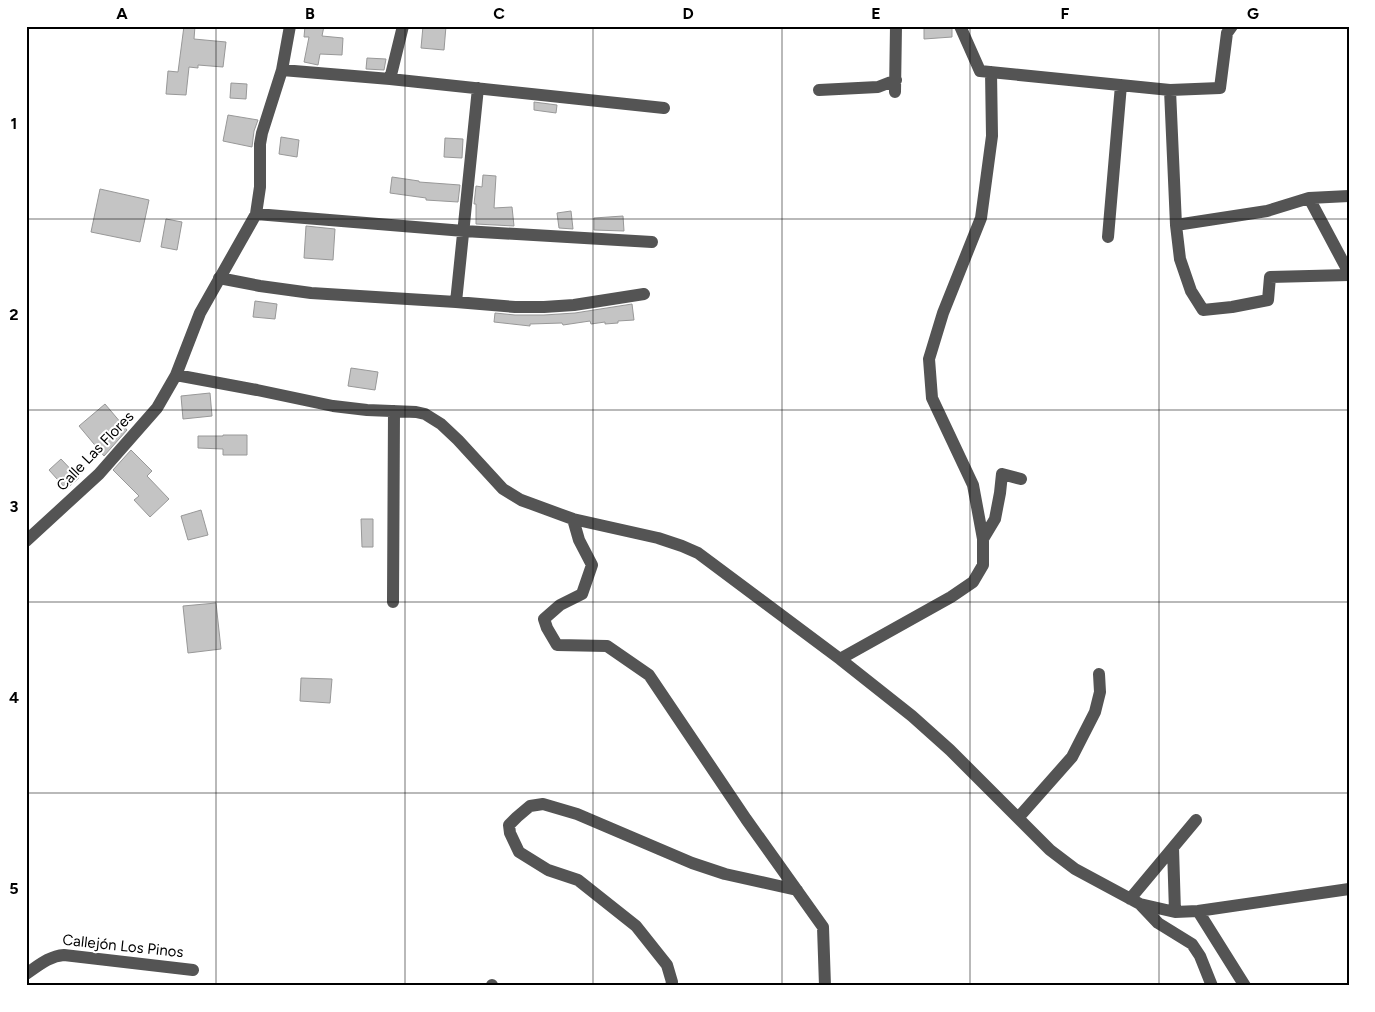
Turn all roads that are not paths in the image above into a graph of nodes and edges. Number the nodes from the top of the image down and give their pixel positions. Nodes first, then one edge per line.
1 (290, 26) edge
2 (403, 26) edge
3 (896, 26) edge
4 (960, 26) edge
5 (1232, 26) edge
6 (282, 70) junction
7 (991, 72) junction
8 (390, 79) junction
9 (1121, 85) junction
10 (478, 88) junction
11 (819, 90) dead end
12 (1170, 90) junction
13 (664, 108) dead end
14 (1349, 196) edge
15 (1309, 198) junction
16 (256, 214) junction
17 (1176, 225) junction
18 (464, 231) junction
19 (1108, 237) dead end
20 (652, 242) dead end
21 (1349, 274) edge
22 (219, 278) junction
23 (644, 294) dead end
24 (456, 302) junction
25 (176, 375) junction
26 (394, 411) junction
27 (1021, 479) dead end
28 (573, 518) junction
29 (983, 539) junction
30 (26, 542) edge
31 (393, 602) dead end
32 (840, 659) junction
33 (1099, 674) dead end
34 (1018, 818) junction
35 (1196, 820) dead end
36 (1173, 848) junction
37 (1349, 889) edge
38 (797, 890) junction
39 (1135, 902) junction
40 (1198, 911) junction
41 (1175, 912) junction
42 (1200, 956) junction
43 (192, 970) dead end
44 (26, 974) edge
45 (671, 986) edge
46 (825, 986) edge
47 (1204, 986) edge
48 (1212, 986) edge
49 (1245, 986) edge

1 - 6 street
2 - 8 street
3 - 11 street
4 - 7 street
5 - 12 street
6 - 8 street
6 - 16 street
7 - 9 street
7 - 29 street
8 - 10 street
9 - 12 street
9 - 19 street
10 - 13 street
10 - 18 street
12 - 17 street
14 - 15 street
15 - 17 street
15 - 21 street
16 - 18 street
16 - 22 street, Calle Las Flores
17 - 21 street
18 - 20 street
18 - 24 street
22 - 24 street
22 - 25 street, Calle Las Flores
23 - 24 street
25 - 26 street
25 - 30 street, Calle Las Flores
26 - 28 street
26 - 31 street
27 - 29 street
28 - 32 street
28 - 38 street
29 - 32 street
32 - 34 street
33 - 34 street
34 - 39 street
35 - 36 street
36 - 39 street
36 - 41 street
37 - 40 street
38 - 45 street
38 - 46 street
39 - 41 street
39 - 42 street
40 - 41 street
40 - 49 street
42 - 47 street
42 - 48 street
43 - 44 street, Callejón Los Pinos

